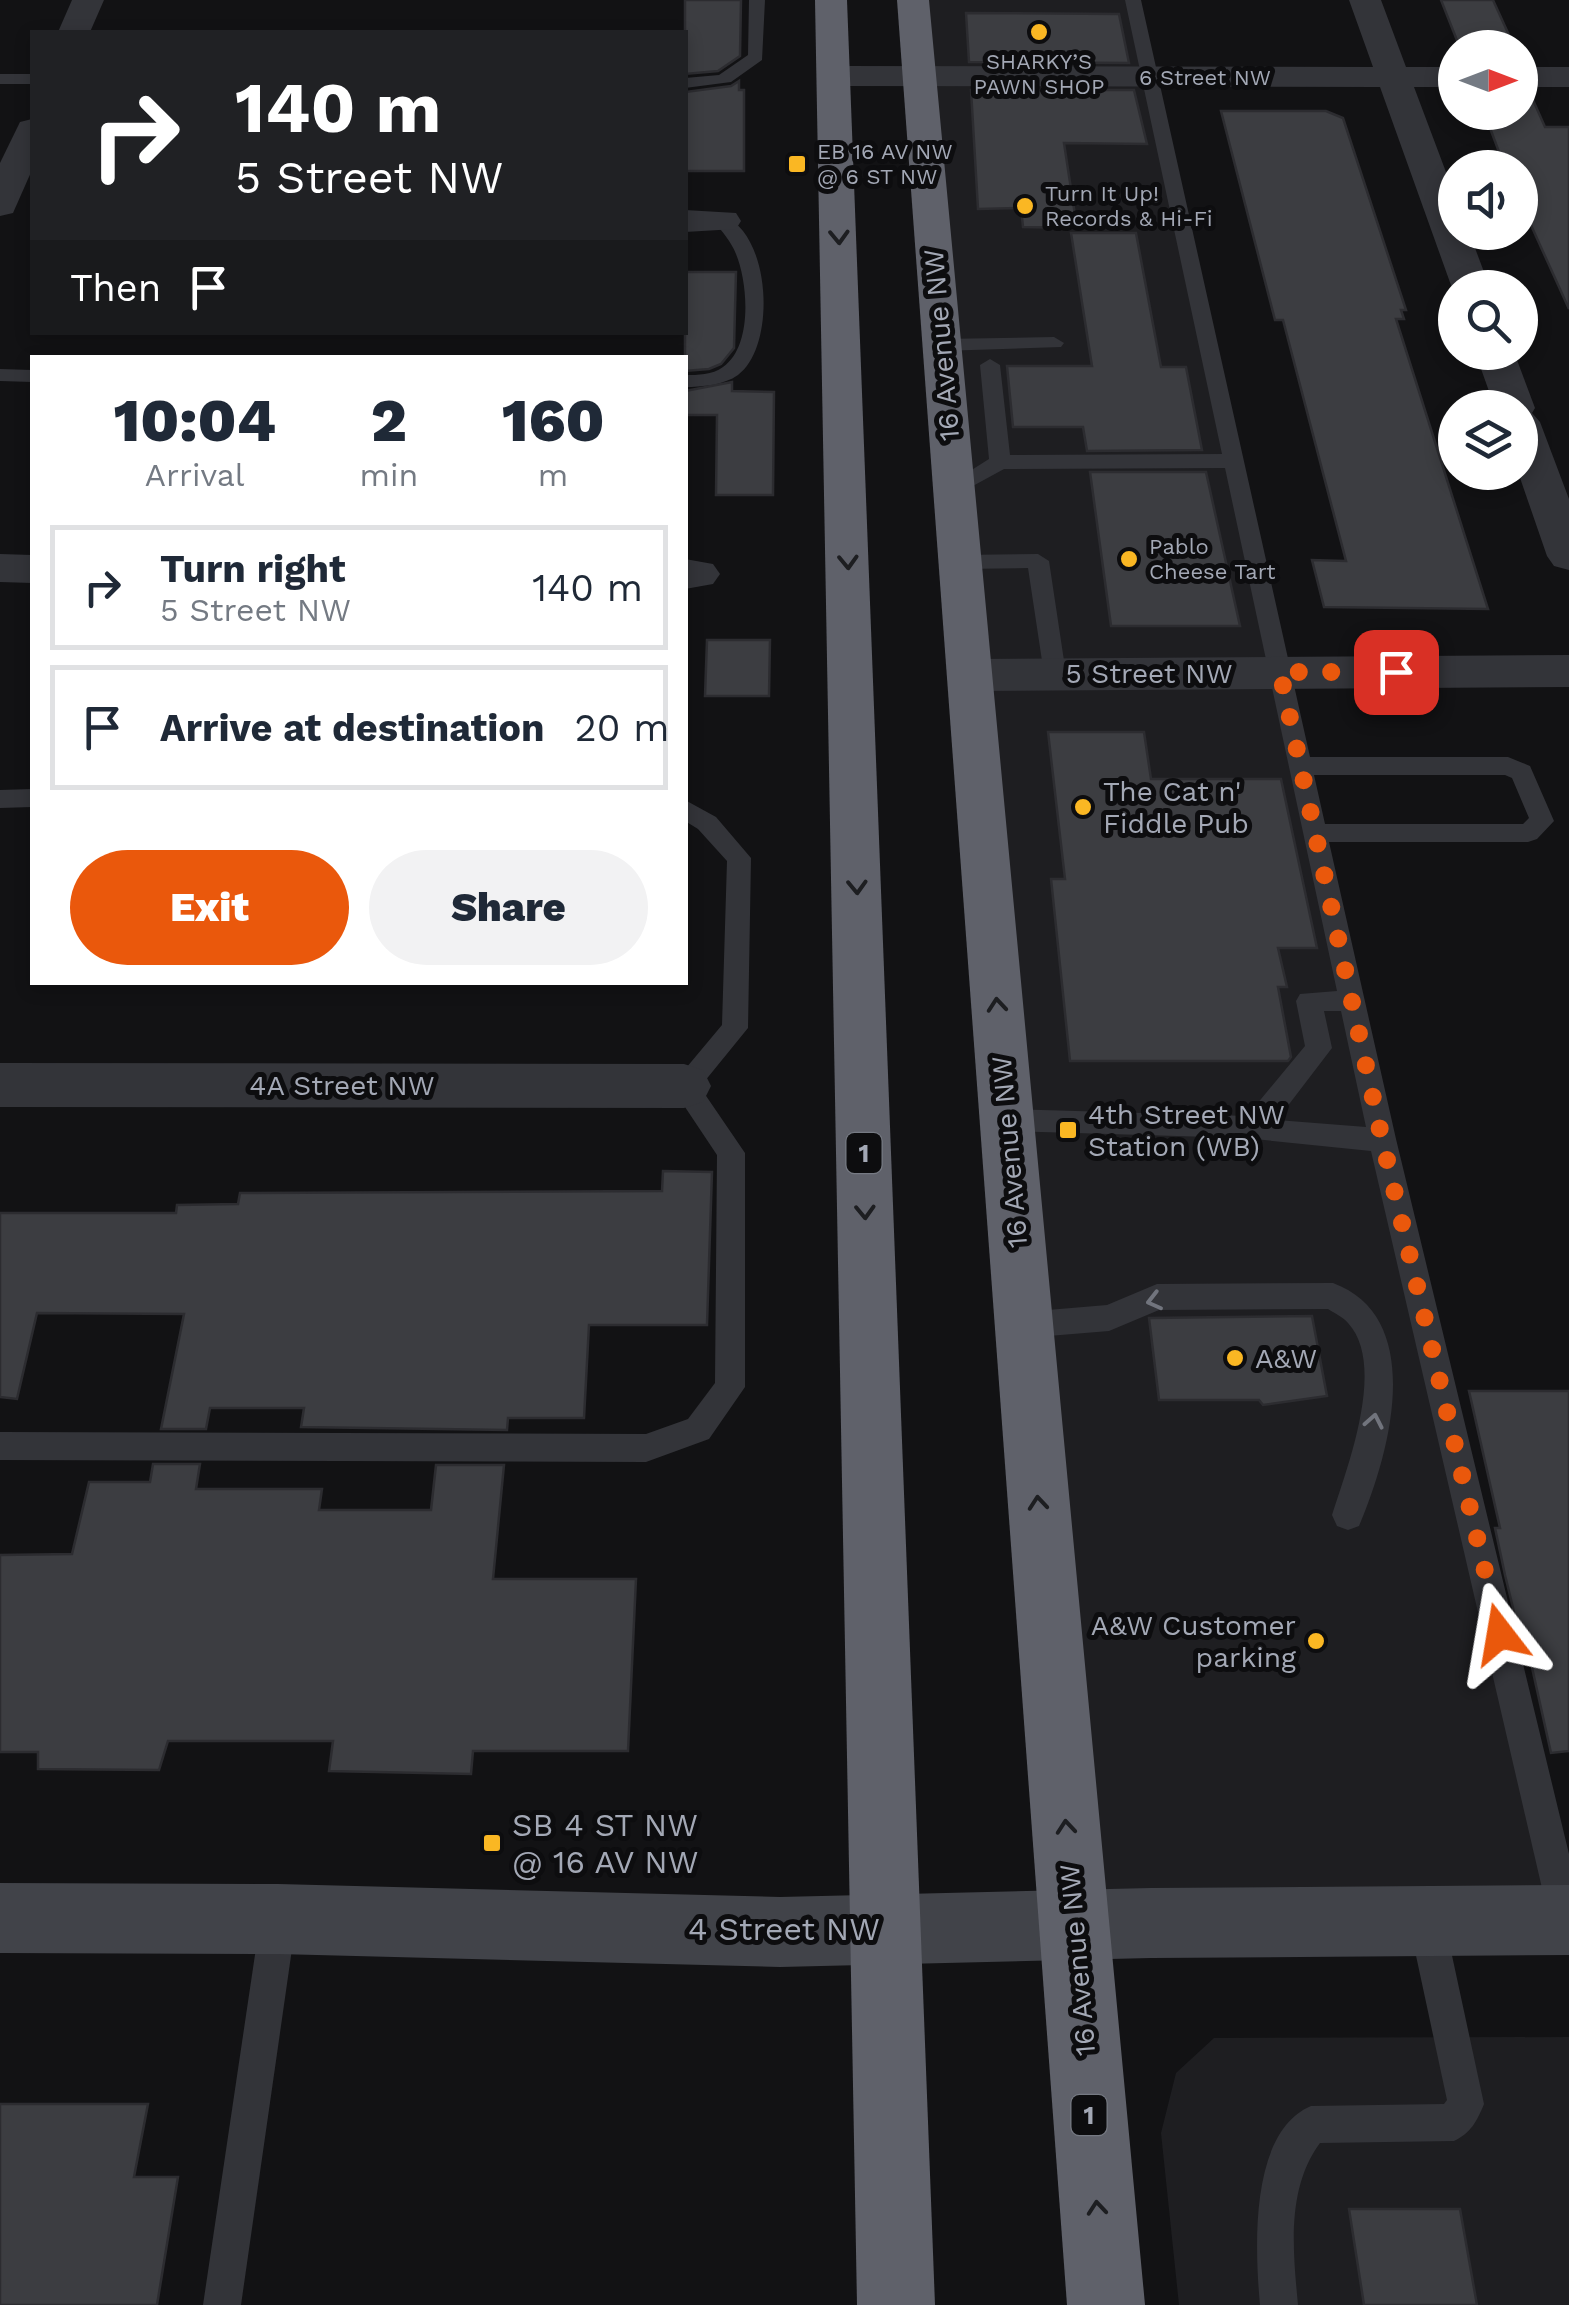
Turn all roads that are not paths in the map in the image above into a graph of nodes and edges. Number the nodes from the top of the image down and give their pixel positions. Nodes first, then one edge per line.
1 (88, 0) edge
2 (757, 0) edge
3 (832, 0) edge
4 (913, 0) edge
5 (1133, 0) edge
6 (1366, 0) edge
7 (75, 30) edge
8 (834, 76) junction
9 (919, 76) junction
10 (1393, 76) junction
11 (1151, 77) junction
12 (1438, 77) edge
13 (1538, 77) edge
14 (1569, 77) edge
15 (0, 79) edge
16 (30, 79) edge
17 (688, 83) edge
18 (30, 134) edge
19 (0, 205) edge
20 (0, 216) edge
21 (30, 216) edge
22 (688, 221) edge
23 (723, 221) joint
24 (1463, 270) edge
25 (1054, 344) dead end
26 (967, 366) junction
27 (0, 375) edge
28 (30, 376) edge
29 (688, 381) edge
30 (1000, 462) junction
31 (1233, 462) junction
32 (1538, 471) edge
33 (954, 488) junction
34 (1569, 556) edge
35 (958, 562) junction
36 (0, 568) edge
37 (30, 568) edge
38 (1569, 671) edge
39 (1280, 672) junction
40 (1054, 674) junction
41 (970, 675) junction
42 (1300, 766) junction
43 (0, 798) edge
44 (30, 798) edge
45 (688, 811) edge
46 (1315, 833) junction
47 (1352, 1001) junction
48 (0, 1084) edge
49 (684, 1086) junction
50 (1006, 1120) junction
51 (1253, 1129) junction
52 (1382, 1139) junction
53 (1024, 1325) junction
54 (0, 1446) edge
55 (1348, 1515) dead end
56 (0, 1918) edge
57 (278, 1919) junction
58 (1568, 1923) edge
59 (1074, 1924) junction
60 (1427, 1924) junction
61 (883, 1930) junction
62 (222, 2305) edge
63 (896, 2305) edge
64 (1106, 2305) edge
65 (1279, 2305) edge

1 - 7 street
2 - 17 lane
3 - 8 highway, 1
4 - 9 highway, 16 Avenue NW / 1
5 - 11 lane
6 - 10 street
8 - 9 street, 6 Street NW
8 -> 61 highway, 1
9 - 11 street, 6 Street NW
9 - 26 highway, 16 Avenue NW / 1
10 - 11 street, 6 Street NW
10 - 12 street, 6 Street NW
10 - 24 street
11 - 31 lane
13 - 14 street
15 - 16 lane
18 - 19 street
20 - 21 street
22 - 23 street
23 - 29 lane
25 - 26 lane
26 - 30 lane
26 - 33 highway, 16 Avenue NW / 1
27 - 28 lane
30 - 31 lane
30 - 33 lane
31 - 39 lane
32 - 34 street
33 - 35 highway, 16 Avenue NW / 1
35 - 40 lane
35 - 41 highway, 16 Avenue NW / 1
36 - 37 street
38 - 39 street, 5 Street NW
39 - 40 street, 5 Street NW
39 - 42 lane
40 - 41 street, 5 Street NW
50 -> 41 highway, 16 Avenue NW / 1
42 - 46 lane
42 - 46 lane
43 - 44 lane
45 - 49 lane
46 - 47 lane
47 - 51 lane
47 - 52 lane
48 - 49 street, 4A Street NW
49 - 54 lane
50 - 51 lane
50 - 53 highway, 16 Avenue NW / 1
51 - 52 lane
52 - 58 lane
55 -> 53 lane
59 -> 53 highway, 16 Avenue NW / 1
56 - 57 street, 4 Street NW
57 - 61 street, 4 Street NW
57 - 62 lane
58 - 60 street, 4 Street NW
59 - 60 street, 4 Street NW
59 - 61 street, 4 Street NW
64 -> 59 highway, 16 Avenue NW / 1
60 - 65 lane
61 - 63 highway, 1

